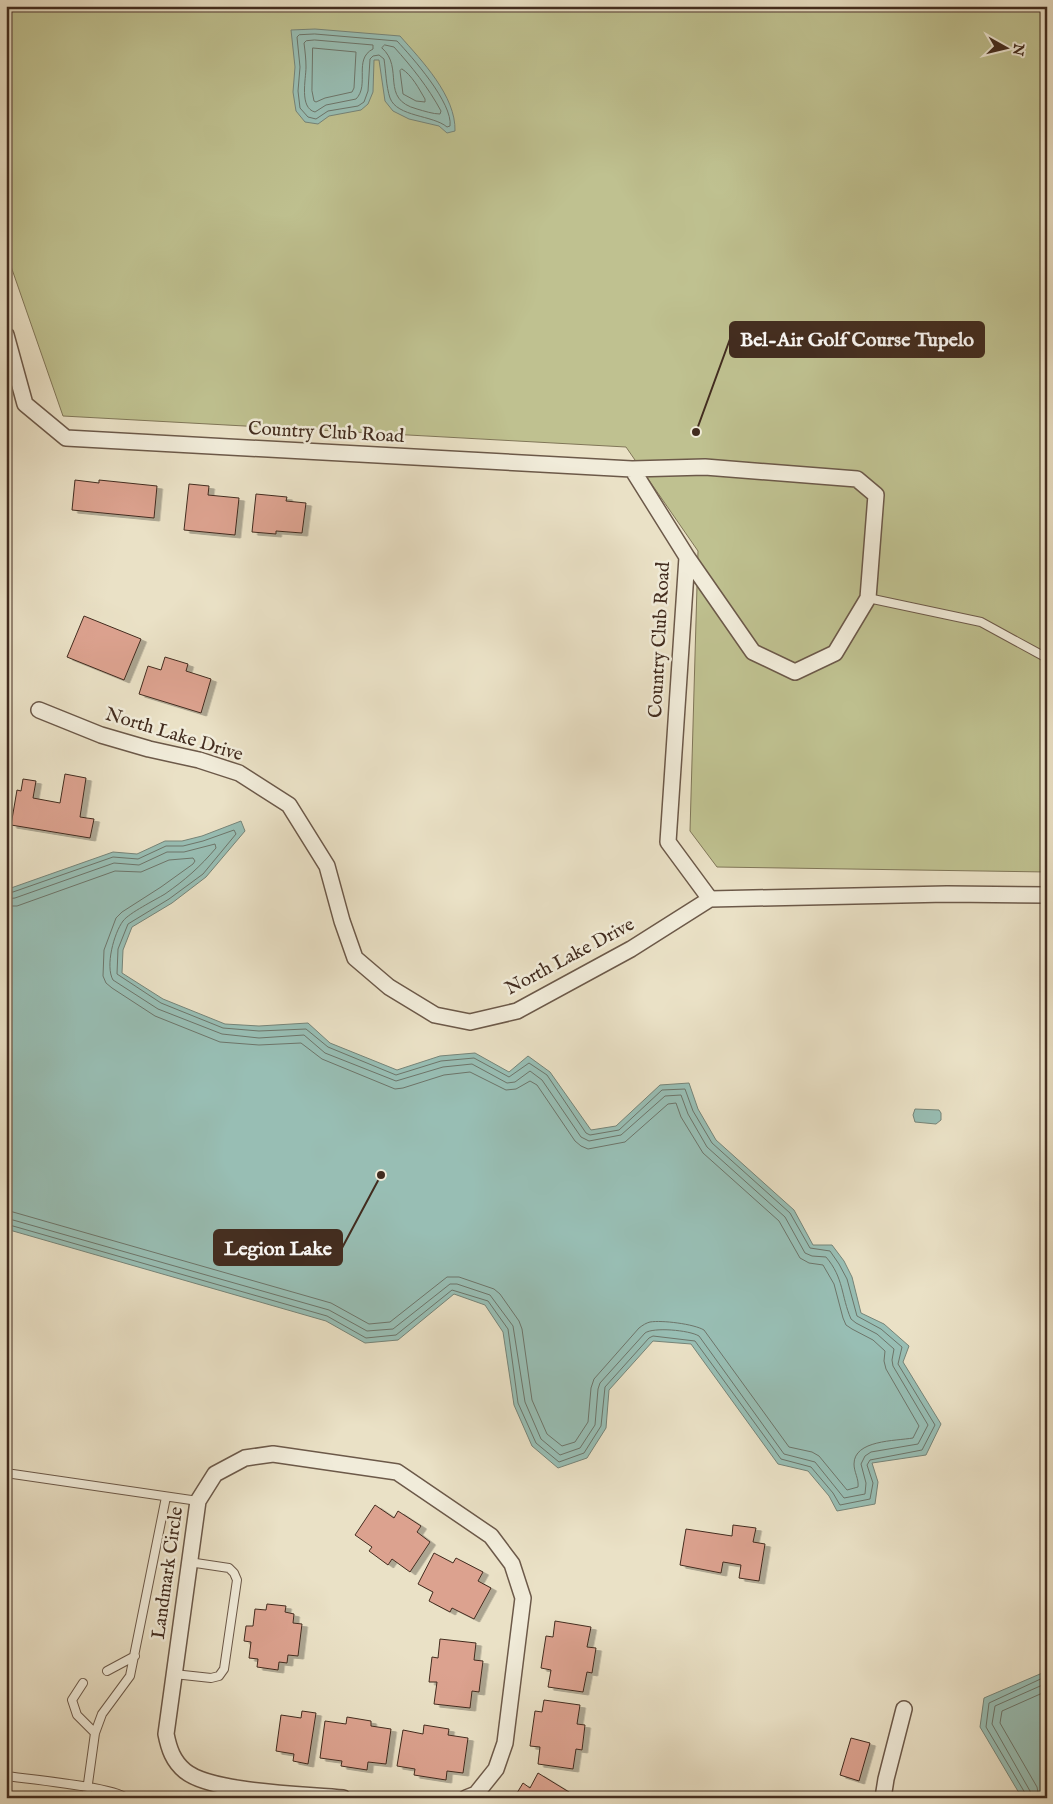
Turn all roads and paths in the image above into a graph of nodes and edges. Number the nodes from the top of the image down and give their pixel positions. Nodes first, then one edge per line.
1 (6, 335) edge
2 (632, 469) junction
3 (687, 557) junction
4 (868, 598) junction
5 (1047, 658) edge
6 (40, 710) dead end
7 (1047, 895) edge
8 (710, 899) junction
9 (6, 1473) edge
10 (166, 1497) junction
11 (198, 1501) junction
12 (190, 1562) junction
13 (135, 1656) junction
14 (106, 1671) dead end
15 (174, 1674) junction
16 (83, 1683) dead end
17 (904, 1708) dead end
18 (95, 1733) junction
19 (6, 1776) edge
20 (88, 1787) junction
21 (218, 1791) edge
22 (250, 1794) edge
23 (86, 1798) edge
24 (126, 1798) edge
25 (343, 1798) edge
26 (466, 1798) edge
27 (883, 1798) edge

1 - 2 street, Country Club Road
2 - 3 street, Country Club Road
2 - 4 street
3 - 4 street
3 - 8 street, Country Club Road
4 - 5 lane
6 - 8 street, North Lake Drive
7 - 8 street
9 - 10 lane
10 - 11 lane
10 - 13 lane
11 - 12 street, Landmark Circle
11 - 26 street, Landmark Circle
12 - 15 street, Landmark Circle
12 - 15 lane
13 - 14 lane
13 - 18 lane
15 - 21 street, Landmark Circle
16 - 18 lane
17 - 27 street
18 - 20 lane
19 - 20 lane
20 - 23 lane
20 - 24 lane
21 - 22 street, Landmark Circle
22 - 25 street, Landmark Circle

